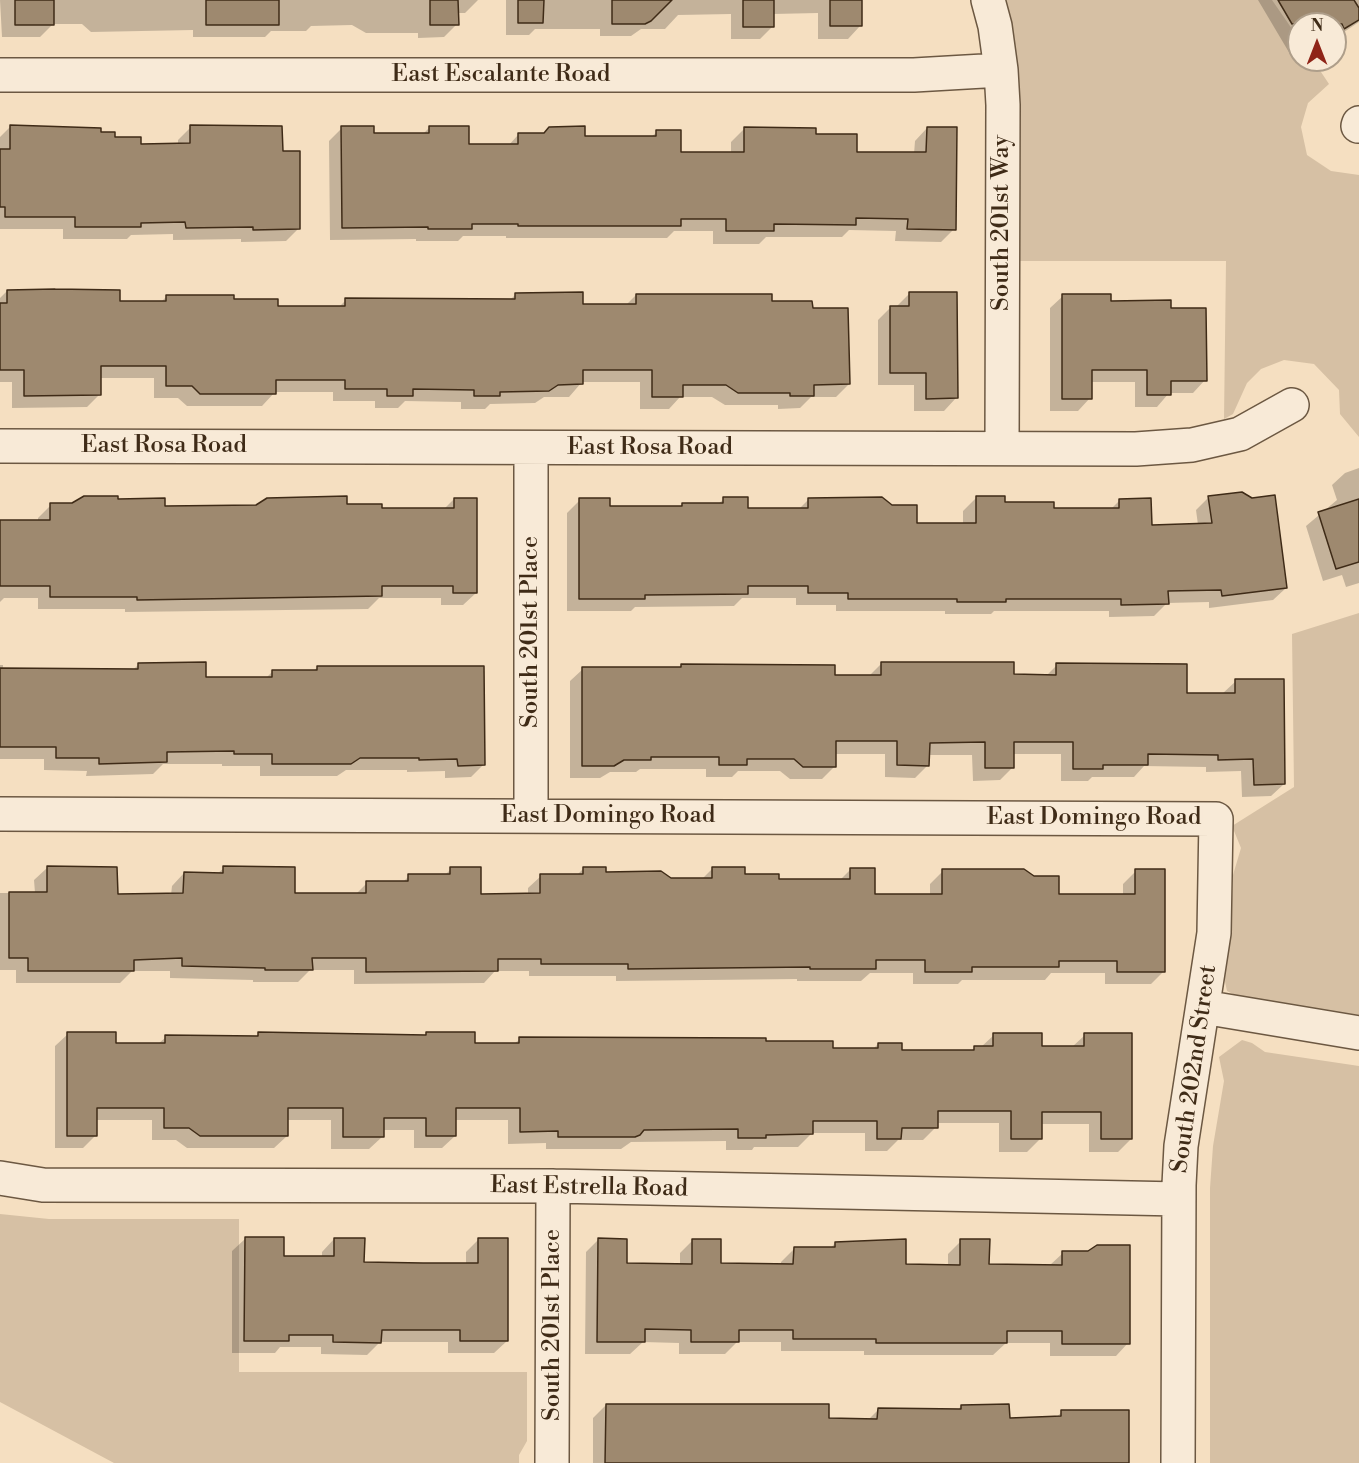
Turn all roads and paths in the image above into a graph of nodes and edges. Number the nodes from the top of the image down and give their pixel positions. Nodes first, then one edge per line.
1 (988, 0) edge
2 (1001, 70) junction
3 (0, 75) edge
4 (1292, 405) dead end
5 (0, 446) edge
6 (531, 448) junction
7 (1002, 448) junction
8 (0, 814) edge
9 (531, 815) junction
10 (1216, 819) joint
11 (1203, 1007) junction
12 (1359, 1033) edge
13 (0, 1178) edge
14 (553, 1186) junction
15 (1179, 1198) junction
16 (552, 1463) edge
17 (1178, 1463) edge

1 - 2 street, South 201st Way
2 - 3 street, East Escalante Road
2 - 7 street, South 201st Way
4 - 7 street, East Rosa Road
5 - 6 street, East Rosa Road
6 - 7 street, East Rosa Road
6 - 9 street, South 201st Place
8 - 9 street, East Domingo Road
9 - 10 street, East Domingo Road
10 - 11 street, South 202nd Street
11 - 12 street
11 - 15 street, South 202nd Street
13 - 14 street, East Estrella Road
14 - 15 street, East Estrella Road
14 - 16 street, South 201st Place
15 - 17 street, South 202nd Street

